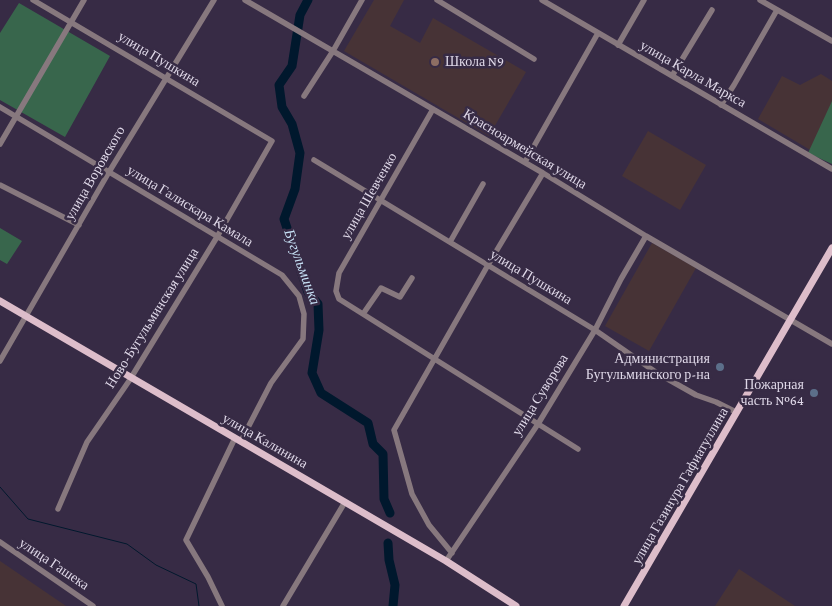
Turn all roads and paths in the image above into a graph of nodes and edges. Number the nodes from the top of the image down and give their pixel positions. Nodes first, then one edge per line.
1 (33, 0) edge
2 (84, 0) edge
3 (214, 0) edge
4 (245, 0) edge
5 (362, 0) edge
6 (437, 0) edge
7 (542, 0) edge
8 (644, 0) edge
9 (760, 0) edge
10 (712, 10) dead end
11 (777, 10) junction
12 (72, 22) junction
13 (598, 34) junction
14 (832, 41) edge
15 (618, 45) junction
16 (333, 51) junction
17 (534, 59) dead end
18 (672, 76) junction
19 (166, 78) junction
20 (304, 96) dead end
21 (721, 104) junction
22 (0, 107) edge
23 (433, 109) junction
24 (16, 117) junction
25 (272, 141) joint
26 (0, 144) edge
27 (314, 160) dead end
28 (524, 162) junction
29 (832, 169) edge
30 (110, 172) junction
31 (543, 173) junction
32 (483, 184) dead end
33 (0, 185) edge
34 (382, 201) junction
35 (79, 225) junction
36 (646, 236) junction
37 (217, 237) junction
38 (450, 242) junction
39 (832, 248) edge
40 (488, 265) junction
41 (412, 278) dead end
42 (0, 301) edge
43 (363, 314) junction
44 (27, 317) junction
45 (791, 319) junction
46 (595, 330) junction
47 (832, 344) edge
48 (434, 358) junction
49 (0, 361) edge
50 (132, 377) junction
51 (736, 412) junction
52 (538, 424) junction
53 (238, 440) junction
54 (578, 449) dead end
55 (345, 502) junction
56 (58, 509) dead end
57 (0, 542) edge
58 (452, 553) junction
59 (446, 561) junction
60 (84, 603) edge
61 (93, 606) edge
62 (222, 606) edge
63 (283, 606) edge
64 (516, 606) edge
65 (624, 606) edge

1 - 12 street, улица Пушкина
2 - 12 street
3 - 19 street, улица Воровского
4 - 16 street, Красноармейская улица
5 - 16 street
6 - 17 street
7 - 13 street, улица Карла Маркса
8 - 15 street
9 - 11 street
10 - 18 street
11 - 14 street
11 - 21 street
12 - 19 street, улица Пушкина
12 - 24 street
13 - 15 street, улица Карла Маркса
13 - 28 street
15 - 18 street, улица Карла Маркса
16 - 20 street
16 - 23 street, Красноармейская улица
18 - 21 street, улица Карла Маркса
19 - 25 street, улица Пушкина
19 - 30 street, улица Воровского
21 - 29 street, улица Карла Маркса
22 - 24 street, улица Галискара Камала
23 - 28 street, Красноармейская улица
23 - 34 street, улица Шевченко
24 - 26 street
24 - 30 street, улица Галискара Камала
25 - 37 street, Ново-Бугульминская улица
27 - 34 street, улица Пушкина
28 - 31 street, Красноармейская улица
30 - 35 street, улица Воровского
30 - 37 street, улица Галискара Камала
31 - 36 street, Красноармейская улица
31 - 40 street
32 - 38 street
33 - 35 street
34 - 38 street, улица Пушкина
34 - 43 street, улица Шевченко
35 - 44 street, улица Воровского
36 - 45 street, Красноармейская улица
36 - 46 street, улица Суворова
37 - 50 street, Ново-Бугульминская улица
37 - 53 street, улица Галискара Камала
38 - 40 street, улица Пушкина
39 - 45 main road, улица Газинура Гафиатуллина
40 - 46 street, улица Пушкина
40 - 48 street
41 - 43 street
42 - 44 main road, улица Калинина
43 - 48 street
44 - 49 street, улица Воровского
44 - 50 main road, улица Калинина
45 - 47 street, Красноармейская улица
45 - 51 main road, улица Газинура Гафиатуллина
46 - 51 street, улица Пушкина
46 - 52 street, улица Суворова
48 - 52 street
48 - 58 street
50 - 53 main road, улица Калинина
50 - 56 street, Ново-Бугульминская улица
51 - 65 main road, улица Газинура Гафиатуллина
52 - 54 street
52 - 58 street, улица Суворова
53 - 55 main road, улица Калинина
53 - 62 street
55 - 59 main road, улица Калинина
55 - 63 street
57 - 60 street, улица Гашека
58 - 59 street, улица Суворова
59 - 64 main road, улица Калинина
60 - 61 street, улица Гашека

